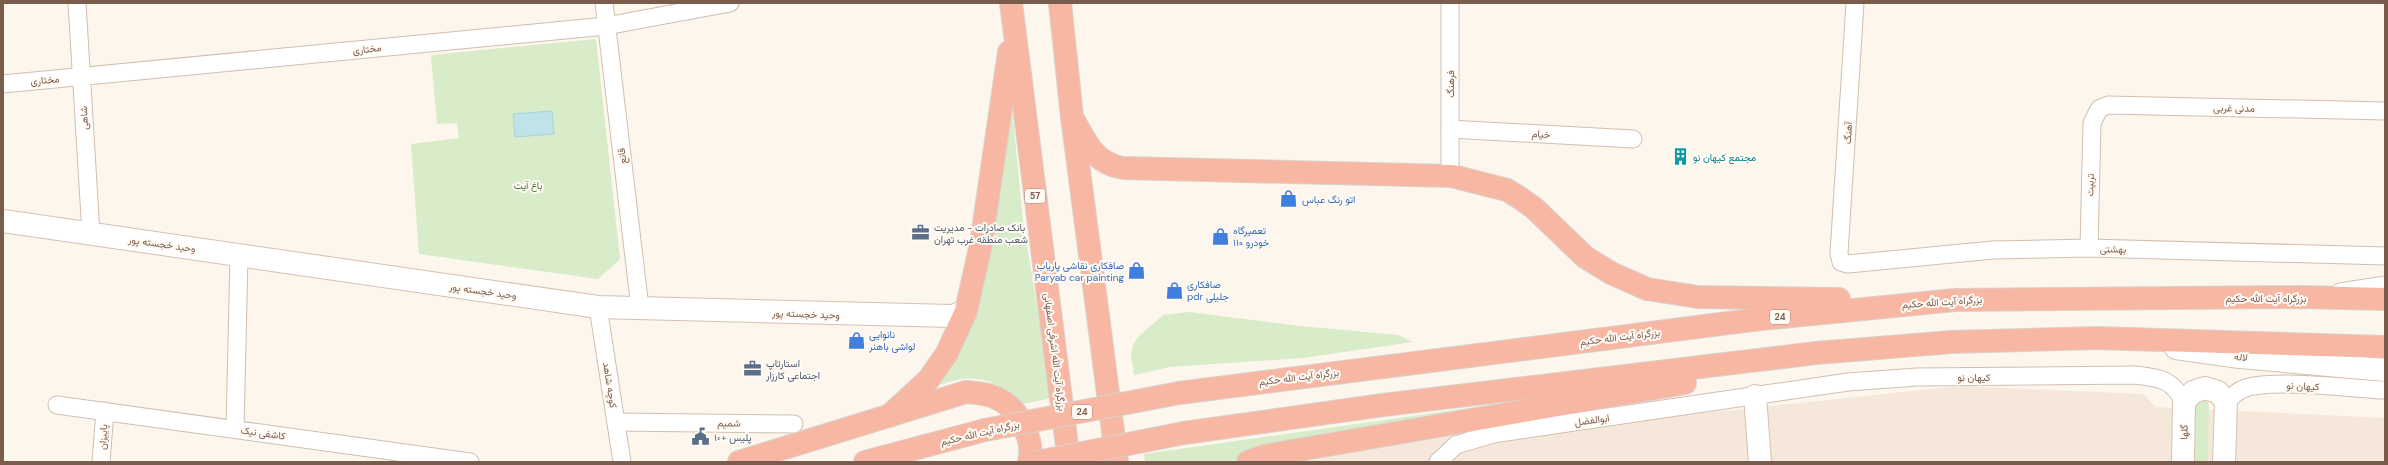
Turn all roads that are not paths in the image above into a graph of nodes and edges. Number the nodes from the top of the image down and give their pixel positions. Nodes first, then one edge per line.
1 (77, 3) edge
2 (604, 3) edge
3 (730, 3) edge
4 (1060, 3) edge
5 (1450, 3) edge
6 (1855, 3) edge
7 (1012, 13) edge
8 (606, 26) junction
9 (82, 77) junction
10 (3, 84) edge
11 (2385, 111) edge
12 (1072, 117) junction
13 (2092, 123) joint
14 (1450, 129) junction
15 (1633, 139) dead end
16 (1450, 165) dead end
17 (3, 221) edge
18 (90, 234) junction
19 (2089, 248) junction
20 (239, 255) junction
21 (2385, 256) edge
22 (1841, 262) joint
23 (2385, 284) edge
24 (2302, 297) junction
25 (2385, 299) edge
26 (1955, 300) junction
27 (598, 307) junction
28 (640, 308) junction
29 (966, 311) junction
30 (2097, 338) junction
31 (2385, 347) edge
32 (1816, 353) junction
33 (2385, 370) edge
34 (2385, 390) edge
35 (1755, 396) junction
36 (2184, 402) junction
37 (2226, 402) junction
38 (57, 405) dead end
39 (104, 411) junction
40 (889, 416) junction
41 (616, 422) junction
42 (794, 424) dead end
43 (235, 429) junction
44 (102, 462) edge
45 (470, 462) edge
46 (622, 462) edge
47 (739, 462) edge
48 (865, 462) edge
49 (1029, 462) edge
50 (1037, 462) edge
51 (1069, 462) edge
52 (1116, 462) edge
53 (1248, 462) edge
54 (1438, 462) edge
55 (1760, 462) edge
56 (2183, 462) edge
57 (2224, 462) edge

1 - 9 street, شاهی
2 - 8 street, قانع
3 - 8 street, مختاری
4 - 12 highway
5 - 14 street, فرهنگ
6 - 22 street, آهنگ
7 - 29 highway
7 - 51 highway, بزرگراه آیت الله اشرفی اصفهانی / 57
8 - 9 street, مختاری
8 - 28 street, قانع
9 - 10 street, مختاری
9 - 18 street, شاهی
11 - 13 street, مدنی غربی
12 - 26 highway
12 - 52 highway
13 - 19 street, تربیت
14 - 15 street, خیام
14 - 16 street, فرهنگ
17 - 18 main road, وحید خجسته پور
18 - 20 main road, وحید خجسته پور
19 - 21 street, بهشتی
19 - 22 street, بهشتی
20 - 27 main road, وحید خجسته پور
20 - 43 street
23 - 24 street
24 - 25 highway, بزرگراه آیت الله حکیم / 24
24 - 26 highway, بزرگراه آیت الله حکیم / 24
26 - 48 highway, بزرگراه آیت الله حکیم / 24, bridge
27 - 28 main road, وحید خجسته پور
27 - 41 street, کوچه شاهد
28 - 29 main road, وحید خجسته پور
29 - 40 highway
30 - 31 highway
30 - 32 highway
30 - 33 main road, لاله
32 - 50 highway, bridge
32 - 53 highway
34 - 37 street, کیهان نو
35 - 36 street, کیهان نو
35 - 54 street, ابوالفضل
35 - 55 main road
36 - 37 main road
36 - 56 main road, گلها
37 - 57 main road
38 - 39 street, کاشفی نیک
39 - 43 street, کاشفی نیک
39 - 44 street, پاییزان
40 - 47 highway
40 - 49 highway
41 - 42 street, شمیم
41 - 46 street, کوچه شاهد
43 - 45 street, کاشفی نیک

